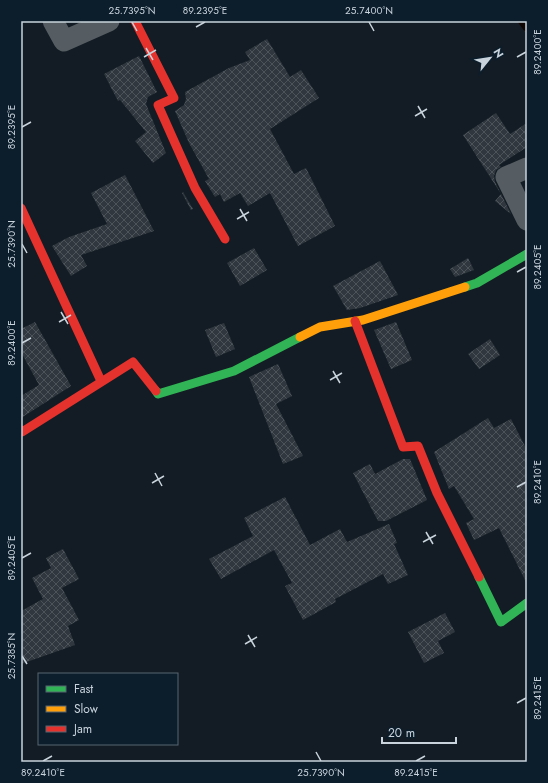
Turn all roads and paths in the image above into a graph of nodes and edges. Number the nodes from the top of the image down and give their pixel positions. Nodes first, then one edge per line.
1 (53, 21) edge
2 (109, 21) edge
3 (136, 21) edge
4 (527, 168) edge
5 (21, 208) edge
6 (527, 220) edge
7 (225, 239) dead end
8 (527, 254) edge
9 (355, 321) junction
10 (101, 381) junction
11 (21, 430) edge
12 (527, 603) edge

1 - 2 street
3 - 7 street
4 - 6 street
5 - 10 street
8 - 9 street
9 - 10 street
9 - 12 street
10 - 11 street

